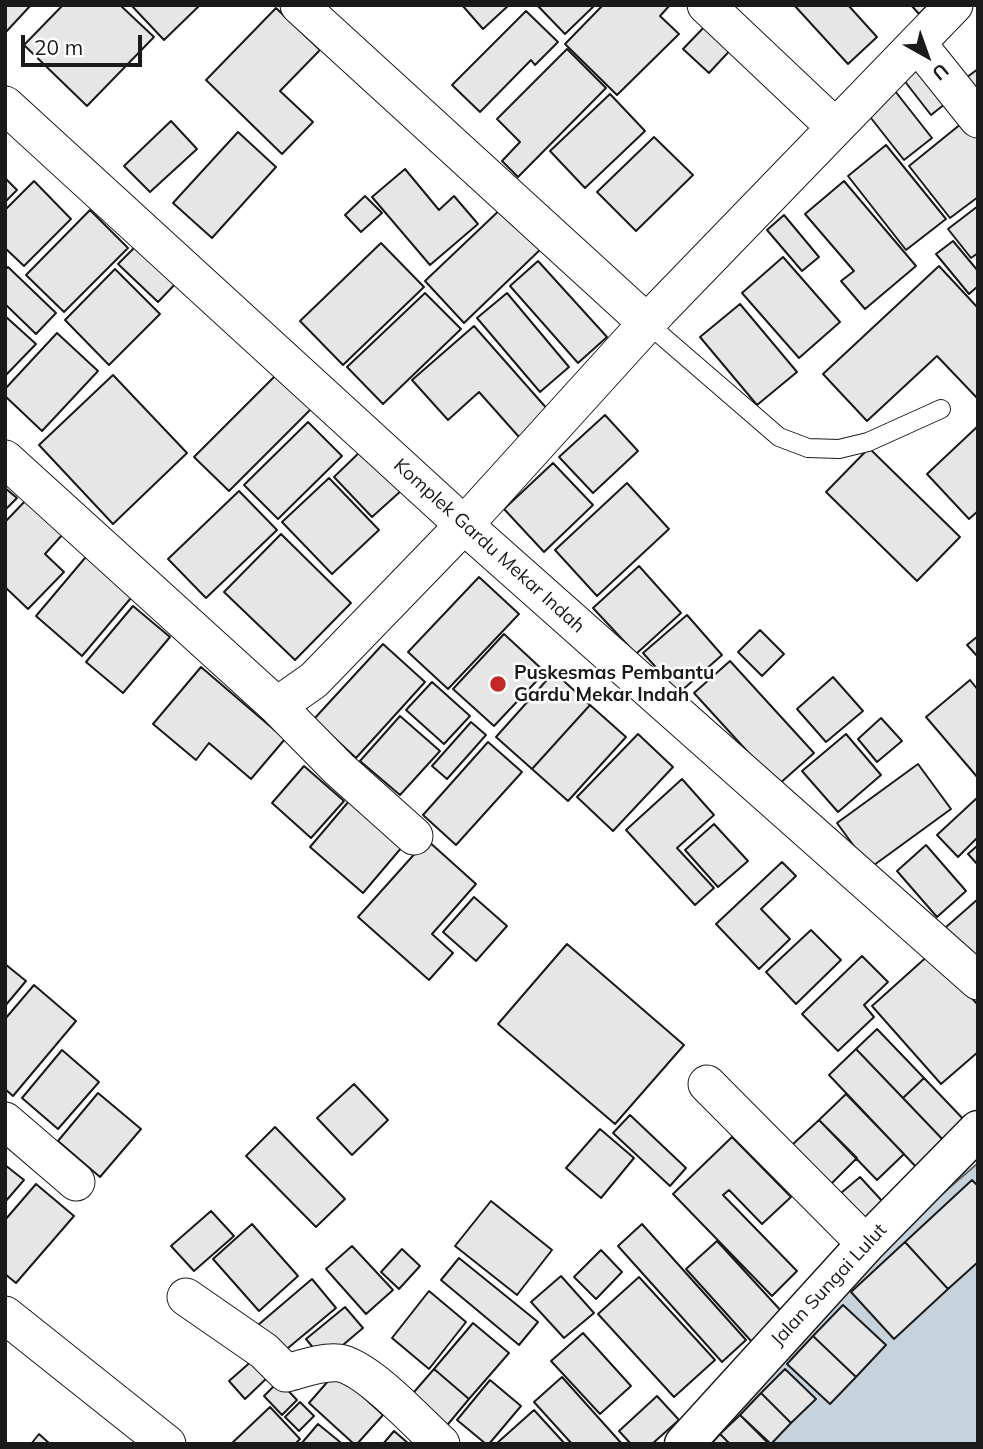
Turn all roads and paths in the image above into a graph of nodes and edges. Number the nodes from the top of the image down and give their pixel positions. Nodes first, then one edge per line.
1 (299, 5) edge
2 (706, 5) edge
3 (954, 5) edge
4 (917, 43) junction
5 (5, 105) edge
6 (978, 119) edge
7 (834, 126) junction
8 (647, 323) junction
9 (940, 408) dead end
10 (5, 459) edge
11 (464, 525) junction
12 (277, 706) junction
13 (414, 836) dead end
14 (978, 981) edge
15 (707, 1084) dead end
16 (5, 1121) edge
17 (978, 1130) edge
18 (76, 1182) dead end
19 (866, 1244) junction
20 (187, 1297) dead end
21 (5, 1315) edge
22 (167, 1444) edge
23 (441, 1444) edge
24 (684, 1444) edge

1 - 8 street
2 - 7 street
3 - 4 street
4 - 6 street
4 - 7 street
5 - 11 street, Komplek Gardu Mekar Indah
7 - 8 street
8 - 9 lane
8 - 11 street
10 - 12 street
11 - 12 street
11 - 14 street, Komplek Gardu Mekar Indah
12 - 13 street
15 - 19 street
16 - 18 street
17 - 19 main road, Jalan Sungai Lulut
19 - 24 main road, Jalan Sungai Lulut
20 - 23 street
21 - 22 street

